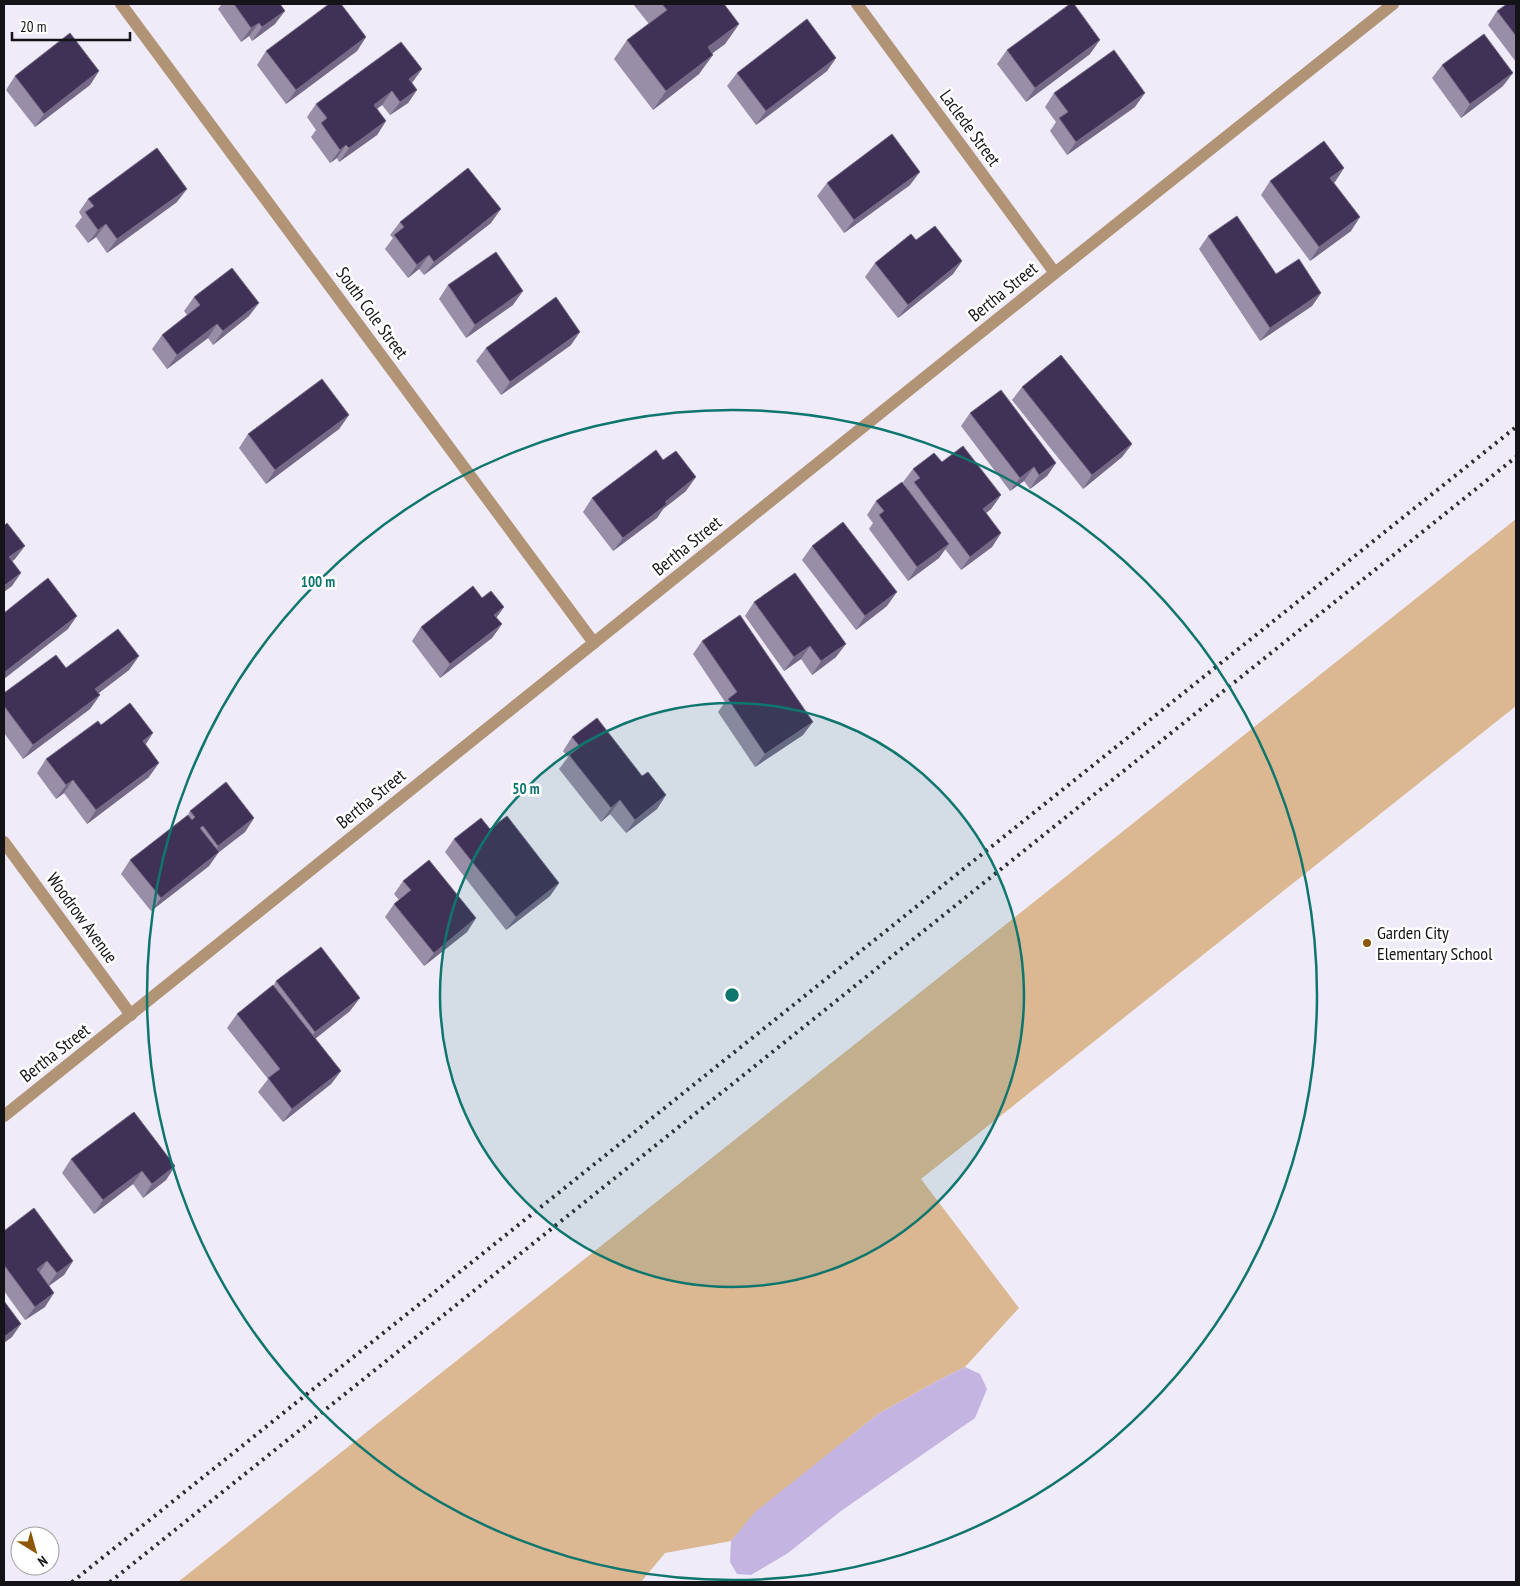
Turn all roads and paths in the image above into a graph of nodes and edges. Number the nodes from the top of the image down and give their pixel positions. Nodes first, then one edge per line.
1 (121, 4) edge
2 (857, 4) edge
3 (1393, 4) edge
4 (1055, 273) junction
5 (594, 643) junction
6 (4, 842) edge
7 (131, 1015) junction
8 (4, 1116) edge

1 - 5 street, South Cole Street
2 - 4 street, Laclede Street
3 - 4 street, Bertha Street
4 - 5 street, Bertha Street
5 - 7 street, Bertha Street
6 - 7 street, Woodrow Avenue
7 - 8 street, Bertha Street

